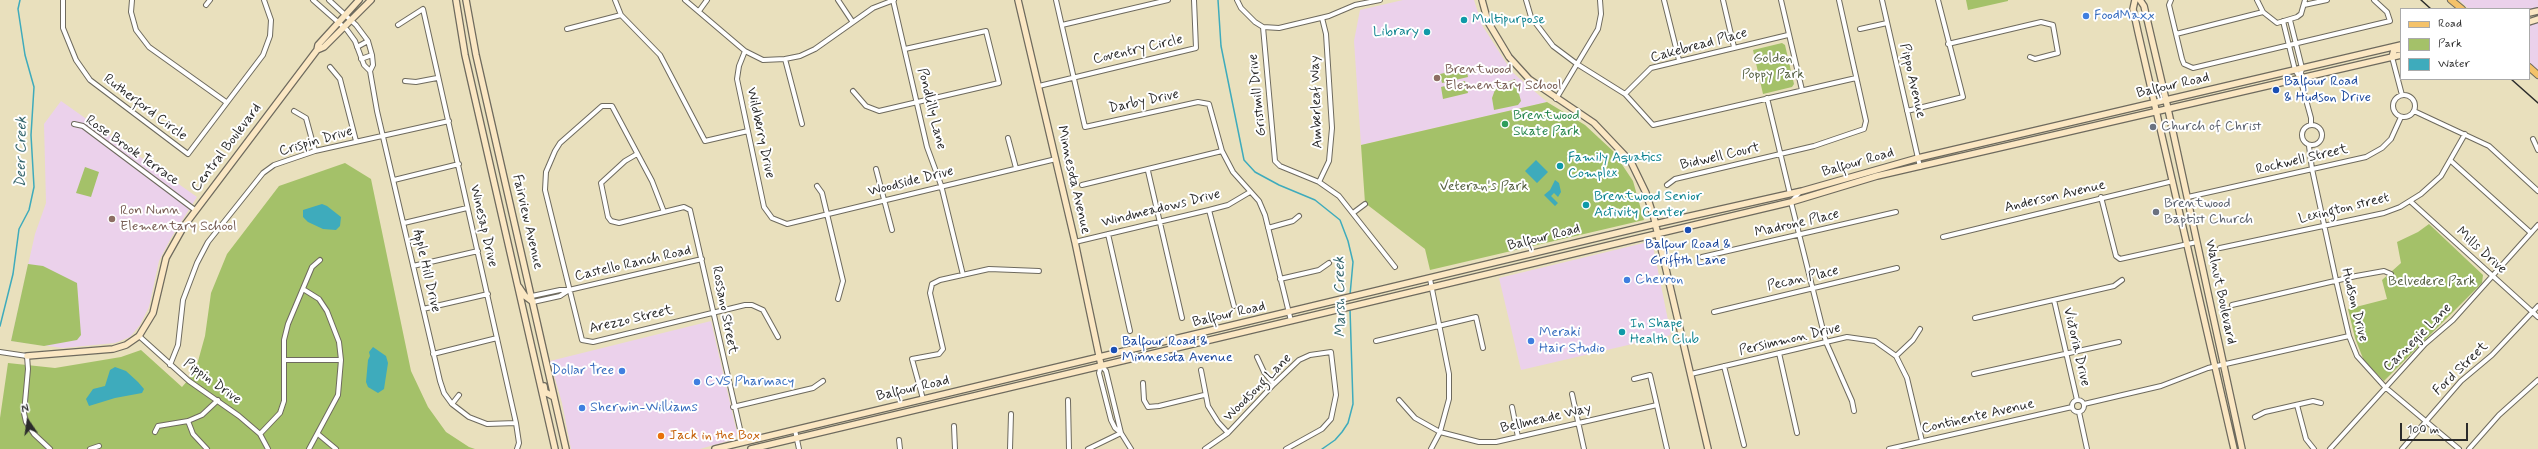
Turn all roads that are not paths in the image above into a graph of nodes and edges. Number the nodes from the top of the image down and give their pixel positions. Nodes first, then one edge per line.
1 (63, 0) edge
2 (132, 0) edge
3 (210, 0) edge
4 (264, 0) edge
5 (313, 0) edge
6 (328, 0) edge
7 (359, 0) edge
8 (371, 0) edge
9 (456, 0) edge
10 (466, 0) edge
11 (615, 0) edge
12 (685, 0) edge
13 (707, 0) edge
14 (838, 0) edge
15 (894, 0) edge
16 (1018, 0) edge
17 (1056, 0) edge
18 (1168, 0) edge
19 (1194, 0) edge
20 (1237, 0) edge
21 (1380, 0) edge
22 (1482, 0) edge
23 (1526, 0) edge
24 (1600, 0) edge
25 (1664, 0) edge
26 (1723, 0) edge
27 (1781, 0) edge
28 (1839, 0) edge
29 (1882, 0) edge
30 (1938, 0) edge
31 (2135, 0) edge
32 (2140, 0) edge
33 (2171, 0) edge
34 (2257, 0) edge
35 (2305, 0) edge
36 (2327, 0) edge
37 (2374, 0) edge
38 (2451, 0) edge
39 (1359, 2) edge
40 (206, 5) dead end
41 (2304, 5) junction
42 (321, 7) junction
43 (2461, 8) edge
44 (699, 11) junction
45 (2263, 12) junction
46 (345, 14) junction
47 (620, 15) junction
48 (1322, 18) junction
49 (350, 20) junction
50 (2290, 20) junction
51 (852, 21) junction
52 (2283, 21) junction
53 (338, 22) junction
54 (1887, 23) junction
55 (398, 25) dead end
56 (1062, 25) junction
57 (343, 27) junction
58 (1263, 27) junction
59 (567, 29) dead end
60 (1860, 29) dead end
61 (2176, 34) junction
62 (1788, 35) junction
63 (368, 41) junction
64 (1948, 44) junction
65 (2296, 44) junction
66 (2400, 45) edge
67 (2289, 46) junction
68 (357, 47) junction
69 (1734, 47) junction
70 (905, 49) junction
71 (2400, 49) edge
72 (317, 50) junction
73 (746, 51) junction
74 (372, 55) junction
75 (2400, 55) edge
76 (2030, 57) dead end
77 (2392, 57) junction
78 (361, 58) junction
79 (785, 59) junction
80 (1679, 60) junction
81 (1577, 64) junction
82 (330, 67) dead end
83 (2302, 68) junction
84 (2530, 69) edge
85 (2295, 70) junction
86 (370, 71) junction
87 (2538, 75) edge
88 (1073, 77) junction
89 (437, 78) junction
90 (1856, 78) junction
91 (2300, 78) junction
92 (405, 81) dead end
93 (1039, 86) junction
94 (1802, 90) junction
95 (853, 91) dead end
96 (1625, 94) junction
97 (2402, 95) junction
98 (1556, 98) junction
99 (1767, 98) junction
100 (2166, 100) junction
101 (226, 102) junction
102 (917, 102) junction
103 (2156, 102) junction
104 (2168, 108) junction
105 (294, 111) dead end
106 (1907, 111) junction
107 (2157, 111) junction
108 (2414, 111) junction
109 (2401, 117) junction
110 (2081, 120) junction
111 (449, 121) junction
112 (74, 124) dead end
113 (802, 124) dead end
114 (2061, 124) junction
115 (2311, 125) junction
116 (748, 131) junction
117 (2068, 132) junction
118 (2465, 134) junction
119 (382, 135) junction
120 (2053, 135) junction
121 (1008, 138) dead end
122 (2533, 139) dead end
123 (356, 141) junction
124 (2310, 146) junction
125 (2538, 150) edge
126 (315, 151) junction
127 (1222, 151) junction
128 (637, 154) junction
129 (1780, 154) junction
130 (1918, 158) junction
131 (1056, 159) junction
132 (2451, 161) junction
133 (458, 164) junction
134 (1920, 167) junction
135 (1016, 168) junction
136 (876, 169) dead end
137 (1148, 170) junction
138 (2312, 170) junction
139 (394, 180) junction
140 (2173, 181) junction
141 (1319, 182) junction
142 (1082, 185) dead end
143 (1667, 185) dead end
144 (817, 186) dead end
145 (941, 186) junction
146 (1802, 191) junction
147 (2538, 191) edge
148 (1250, 192) junction
149 (1790, 194) junction
150 (2101, 197) junction
151 (2188, 197) junction
152 (884, 200) junction
153 (2410, 201) junction
154 (1791, 202) junction
155 (1365, 204) dead end
156 (467, 208) junction
157 (195, 210) junction
158 (1209, 210) junction
159 (664, 212) junction
160 (1896, 212) dead end
161 (1353, 213) junction
162 (827, 214) junction
163 (1299, 216) dead end
164 (772, 218) joint
165 (1159, 221) junction
166 (404, 223) junction
167 (1655, 224) junction
168 (2538, 225) edge
169 (2324, 226) junction
170 (1268, 228) junction
171 (892, 230) dead end
172 (1658, 233) junction
173 (2531, 233) junction
174 (1108, 234) junction
175 (1799, 234) junction
176 (1943, 237) dead end
177 (1075, 242) junction
178 (2197, 242) junction
179 (2187, 244) junction
180 (2220, 248) dead end
181 (478, 251) junction
182 (1702, 257) dead end
183 (702, 259) junction
184 (320, 260) dead end
185 (1329, 263) dead end
186 (413, 266) junction
187 (1395, 268) dead end
188 (1896, 268) dead end
189 (1039, 271) dead end
190 (2390, 274) dead end
191 (962, 275) junction
192 (2492, 277) junction
193 (515, 278) junction
194 (1280, 279) junction
195 (1430, 279) junction
196 (2122, 280) dead end
197 (2336, 280) junction
198 (1432, 287) junction
199 (1812, 288) junction
200 (303, 289) junction
201 (569, 290) junction
202 (488, 294) junction
203 (532, 299) junction
204 (838, 299) dead end
205 (2054, 300) junction
206 (2232, 305) dead end
207 (1234, 306) dead end
208 (2538, 306) edge
209 (424, 309) junction
210 (1714, 312) dead end
211 (2533, 312) junction
212 (713, 313) junction
213 (1289, 313) junction
214 (2538, 317) edge
215 (1182, 318) dead end
216 (1975, 318) dead end
217 (1291, 321) junction
218 (1440, 325) junction
219 (1920, 329) dead end
220 (1130, 331) dead end
221 (139, 336) junction
222 (2349, 336) junction
223 (778, 337) dead end
224 (497, 338) junction
225 (1376, 341) dead end
226 (1826, 342) junction
227 (2119, 342) dead end
228 (1483, 348) dead end
229 (0, 352) edge
230 (1779, 353) junction
231 (433, 354) junction
232 (2067, 354) junction
233 (27, 356) junction
234 (533, 356) junction
235 (1896, 356) junction
236 (1099, 357) junction
237 (1257, 357) dead end
238 (284, 360) junction
239 (341, 360) junction
240 (2223, 364) junction
241 (170, 365) junction
242 (1101, 366) junction
243 (1724, 366) junction
244 (2215, 366) junction
245 (1201, 370) dead end
246 (1691, 374) junction
247 (1974, 374) dead end
248 (1634, 379) dead end
249 (2538, 380) edge
250 (823, 381) dead end
251 (1143, 383) dead end
252 (1274, 384) junction
253 (2385, 387) junction
254 (1572, 394) dead end
255 (459, 395) dead end
256 (1204, 395) junction
257 (554, 397) junction
258 (923, 399) junction
259 (218, 400) junction
260 (1068, 400) dead end
261 (1399, 400) dead end
262 (2077, 400) junction
263 (2321, 403) dead end
264 (452, 404) junction
265 (2084, 404) junction
266 (1657, 405) junction
267 (2297, 405) junction
268 (733, 406) junction
269 (1512, 407) dead end
270 (2072, 407) junction
271 (1854, 411) dead end
272 (2079, 412) junction
273 (1011, 414) dead end
274 (2255, 417) dead end
275 (188, 421) junction
276 (2426, 421) junction
277 (516, 423) junction
278 (1579, 424) junction
279 (954, 426) dead end
280 (794, 430) junction
281 (155, 432) dead end
282 (1440, 432) junction
283 (1121, 433) junction
284 (1228, 433) junction
285 (1798, 433) dead end
286 (260, 434) junction
287 (318, 434) junction
288 (1518, 437) junction
289 (796, 439) junction
290 (899, 440) dead end
291 (743, 442) junction
292 (1922, 442) junction
293 (1744, 445) dead end
294 (98, 446) dead end
295 (50, 449) edge
296 (90, 449) edge
297 (207, 449) edge
298 (268, 449) edge
299 (309, 449) edge
300 (336, 449) edge
301 (517, 449) edge
302 (555, 449) edge
303 (566, 449) edge
304 (715, 449) edge
305 (751, 449) edge
306 (799, 449) edge
307 (900, 449) edge
308 (956, 449) edge
309 (1010, 449) edge
310 (1069, 449) edge
311 (1088, 449) edge
312 (1131, 449) edge
313 (1205, 449) edge
314 (1286, 449) edge
315 (1431, 449) edge
316 (1584, 449) edge
317 (1667, 449) edge
318 (1708, 449) edge
319 (1889, 449) edge
320 (2087, 449) edge
321 (2234, 449) edge
322 (2242, 449) edge
323 (2314, 449) edge
324 (2330, 449) edge
325 (2402, 449) edge
326 (2459, 449) edge
327 (2469, 449) edge

1 - 101 street, Rutherford Circle
2 - 101 street
3 - 40 street
4 - 101 street, Rutherford Circle
5 - 42 street, Apple Hill Drive
6 - 42 street
6 - 46 street, Apple Hill Drive
7 - 46 main road, Central Boulevard
8 - 49 main road, Central Boulevard
9 - 193 main road, Fairview Avenue
10 - 203 main road, Fairview Avenue
11 - 47 street
12 - 44 street
13 - 44 street
14 - 51 street
15 - 51 street
15 - 70 street, Pondlilly Lane
16 - 93 main road, Minnesota Avenue
17 - 56 street
18 - 56 street
19 - 88 street, Coventry Circle
20 - 58 street
21 - 39 street
22 - 98 main road
23 - 81 street
24 - 81 street
25 - 80 street
26 - 69 street
27 - 62 street
28 - 90 street
29 - 54 street, Pippo Avenue
30 - 64 street
31 - 103 main road, Walnut Boulevard
32 - 100 main road, Walnut Boulevard
33 - 61 street
34 - 45 street
35 - 41 street
36 - 41 street
37 - 65 street
38 - 43 main road
39 - 48 street
41 - 50 street
42 - 53 street, Apple Hill Drive
44 - 73 street
45 - 52 street
45 - 61 street
46 - 49 street, Apple Hill Drive
46 - 53 main road, Central Boulevard
47 - 59 street
47 - 116 street
48 - 58 street
48 - 141 street, Amberleaf Way
49 - 57 main road, Central Boulevard
49 - 63 street, Apple Hill Drive
50 - 52 street
50 - 65 street
51 - 79 street
52 - 67 street
53 - 57 street, Apple Hill Drive
53 - 72 main road, Central Boulevard
54 - 60 street
54 - 106 street, Pippo Avenue
55 - 89 street, Winesap Drive
56 - 88 street
57 - 68 street, Apple Hill Drive
57 - 72 main road, Central Boulevard
58 - 141 street, Gristmill Drive
61 - 67 street
62 - 69 street, Cakebread Place
62 - 94 street
63 - 68 street
63 - 74 street, Apple Hill Drive
64 - 76 street
64 - 106 street
65 - 67 street
65 - 83 street
66 - 83 main road, Balfour Road
67 - 85 street
68 - 78 street, Apple Hill Drive
69 - 80 street, Cakebread Place
70 - 102 street, Pondlilly Lane
70 - 102 street
71 - 77 main road
72 - 157 main road, Central Boulevard
73 - 79 street
73 - 116 street, Wildberry Drive
74 - 78 street
74 - 86 street, Apple Hill Drive
75 - 77 main road, Balfour Road
77 - 91 main road, Balfour Road
77 - 97 street
78 - 86 street, Apple Hill Drive
79 - 113 street
80 - 96 street, Cakebread Place
81 - 96 street
81 - 98 street
82 - 123 street
83 - 85 main road, Balfour Road
83 - 91 street
84 - 87 main road
85 - 91 street
85 - 100 main road, Balfour Road
86 - 119 street, Apple Hill Drive
88 - 93 street, Coventry Circle
88 - 127 street, Darby Drive
89 - 92 street
89 - 111 street, Winesap Drive
90 - 94 street
90 - 129 street, Bidwell Court
91 - 104 main road, Balfour Road
91 - 115 street
93 - 131 main road, Minnesota Avenue
94 - 99 street
95 - 102 street
96 - 99 street
97 - 108 street
97 - 109 street
98 - 167 main road
99 - 129 street
100 - 103 main road, Balfour Road
100 - 104 main road, Walnut Boulevard
102 - 145 street, Pondlilly Lane
103 - 107 main road, Walnut Boulevard
103 - 110 main road, Balfour Road
104 - 107 main road, Balfour Road
104 - 151 main road, Walnut Boulevard
105 - 126 street
106 - 130 street, Pippo Avenue
107 - 117 main road, Balfour Road
107 - 140 main road, Walnut Boulevard
108 - 109 street
108 - 118 street
109 - 138 street, Rockwell Street
110 - 114 main road, Balfour Road
110 - 117 main road
111 - 119 street, Crispin Drive
111 - 133 street, Winesap Drive
112 - 157 street, Rose Brook Terrace
114 - 120 main road
114 - 130 main road, Balfour Road
115 - 124 street
115 - 124 street
116 - 164 street, Wildberry Drive
117 - 120 main road, Balfour Road
118 - 132 street, Lexington street
118 - 147 street
119 - 123 street, Crispin Drive
119 - 139 street, Apple Hill Drive
120 - 134 main road, Balfour Road
121 - 135 street
122 - 125 street
123 - 126 street, Crispin Drive
124 - 138 street, Hudson Drive
126 - 241 street, Crispin Drive
127 - 137 street
127 - 148 street
128 - 159 street
128 - 159 street, Rossano Street
128 - 201 street
129 - 143 street, Bidwell Court
129 - 149 street
130 - 134 street, Pippo Avenue
130 - 146 main road, Balfour Road
131 - 135 street, Woodside Drive
131 - 177 main road, Minnesota Avenue
132 - 153 street, Lexington street
132 - 173 street
133 - 139 street
133 - 156 street, Winesap Drive
134 - 154 main road, Balfour Road
135 - 145 street, Woodside Drive
136 - 152 street
137 - 142 street
137 - 165 street
138 - 151 street, Rockwell Street
138 - 169 street, Hudson Drive
139 - 166 street, Apple Hill Drive
140 - 150 street, Anderson Avenue
140 - 179 main road, Walnut Boulevard
141 - 161 street
144 - 162 street
145 - 152 street, Woodside Drive
145 - 191 street, Pondlilly Lane
146 - 149 main road, Balfour Road
146 - 154 street
148 - 158 street, Windmeadows Drive
148 - 170 street
149 - 167 main road, Balfour Road
150 - 176 street, Anderson Avenue
150 - 179 street
151 - 178 main road, Walnut Boulevard
152 - 162 street, Woodside Drive
152 - 171 street
153 - 169 street, Lexington street
153 - 192 street, Mills Drive
154 - 172 main road, Balfour Road
154 - 175 street
155 - 161 street
156 - 166 street
156 - 181 street, Winesap Drive
157 - 221 main road, Central Boulevard
158 - 165 street, Windmeadows Drive
158 - 207 street
159 - 183 street, Rossano Street
160 - 175 street, Madrone Place
161 - 187 street
162 - 164 street, Woodside Drive
162 - 204 street
163 - 170 street
165 - 174 street, Windmeadows Drive
165 - 215 street
166 - 186 street, Apple Hill Drive
167 - 172 main road
167 - 195 main road, Balfour Road
168 - 173 street, Carnegie Lane
169 - 180 street, Lexington street
169 - 197 street, Hudson Drive
170 - 194 street
172 - 198 main road, Balfour Road
172 - 246 main road
173 - 192 street, Carnegie Lane
174 - 177 street, Windmeadows Drive
174 - 220 street
175 - 182 street, Madrone Place
175 - 199 street
177 - 236 main road, Minnesota Avenue
178 - 179 street
178 - 240 main road, Walnut Boulevard
179 - 244 main road, Walnut Boulevard
181 - 186 street
181 - 202 street, Winesap Drive
183 - 201 street, Castello Ranch Road
183 - 212 street, Rossano Street
184 - 200 street
185 - 194 street
186 - 209 street, Apple Hill Drive
188 - 199 street, Pecan Place
189 - 191 street
190 - 197 street
191 - 258 street
192 - 211 street, Mills Drive
192 - 253 street, Carnegie Lane
193 - 203 main road
193 - 234 main road, Fairview Avenue
194 - 213 street
195 - 198 street
195 - 213 main road, Balfour Road
196 - 205 street
197 - 206 street
197 - 222 street, Hudson Drive
198 - 217 main road, Balfour Road
198 - 218 street
199 - 210 street, Pecan Place
199 - 226 street
200 - 238 street
200 - 239 street
201 - 203 street, Castello Ranch Road
201 - 212 street, Arezzo Street
202 - 209 street
202 - 224 street, Winesap Drive
203 - 257 main road, Fairview Avenue
205 - 216 street
205 - 232 street, Victoria Drive
208 - 211 street, Ford Street
209 - 231 street, Apple Hill Drive
211 - 214 street, Mills Drive
211 - 276 street, Ford Street
212 - 223 street
212 - 268 street, Rossano Street
213 - 217 street
213 - 236 main road, Balfour Road
217 - 242 main road, Balfour Road
218 - 225 street
218 - 228 street
218 - 282 street
219 - 235 street
221 - 233 main road, Central Boulevard
221 - 241 street, Pippin Drive
222 - 240 street
222 - 253 street, Hudson Drive
224 - 231 street
224 - 277 street, Winesap Drive
226 - 230 street, Persimmon Drive
226 - 235 street, Persimmon Drive
226 - 271 street
227 - 232 street
229 - 233 street
230 - 243 street, Persimmon Drive
230 - 285 street
231 - 264 street, Apple Hill Drive
232 - 247 street
232 - 262 street, Victoria Drive
233 - 295 street
234 - 257 main road
234 - 302 main road, Fairview Avenue
235 - 292 street, Persimmon Drive
236 - 242 main road, Minnesota Avenue
236 - 258 main road, Balfour Road
237 - 252 street
238 - 239 street
238 - 286 street
239 - 287 street
240 - 244 street
240 - 322 main road, Walnut Boulevard
241 - 259 street, Pippin Drive
242 - 283 street
242 - 283 street
242 - 289 main road, Balfour Road
243 - 246 street, Persimmon Drive
243 - 293 street
244 - 265 street
244 - 321 main road, Walnut Boulevard
245 - 256 street
246 - 318 main road
248 - 266 street
249 - 327 street
250 - 268 street
251 - 256 street
252 - 284 street, Woodsong Lane
252 - 314 street, Woodsong Lane
253 - 276 street, Hudson Drive
253 - 324 street, Carnegie Lane
254 - 278 street
255 - 264 street
256 - 284 street
257 - 303 main road, Fairview Avenue
258 - 280 main road, Balfour Road
259 - 275 street
259 - 286 street, Pippin Drive
260 - 310 street
261 - 282 street, Bellmeade Way
262 - 265 street
262 - 270 street
263 - 267 street
264 - 277 street, Apple Hill Drive
265 - 272 street
266 - 278 street, Bellmeade Way
266 - 317 street
267 - 274 street
267 - 323 street
268 - 291 street, Rossano Street
269 - 288 street
270 - 272 street
270 - 292 street, Continente Avenue
272 - 320 street
273 - 309 street
275 - 281 street
275 - 297 street
276 - 325 street, Ford Street
276 - 326 street, Hudson Drive
277 - 301 street, Winesap Drive
278 - 288 street, Bellmeade Way
278 - 316 street
279 - 308 street
280 - 289 street
280 - 291 main road, Balfour Road
282 - 288 street, Bellmeade Way
282 - 315 street
283 - 311 street
283 - 312 street
284 - 313 street, Woodsong Lane
286 - 298 street, Pippin Drive
287 - 299 street
287 - 300 street
289 - 305 main road, Balfour Road
289 - 306 street
290 - 307 street
291 - 304 main road, Balfour Road
292 - 319 street, Continente Avenue
294 - 296 street

